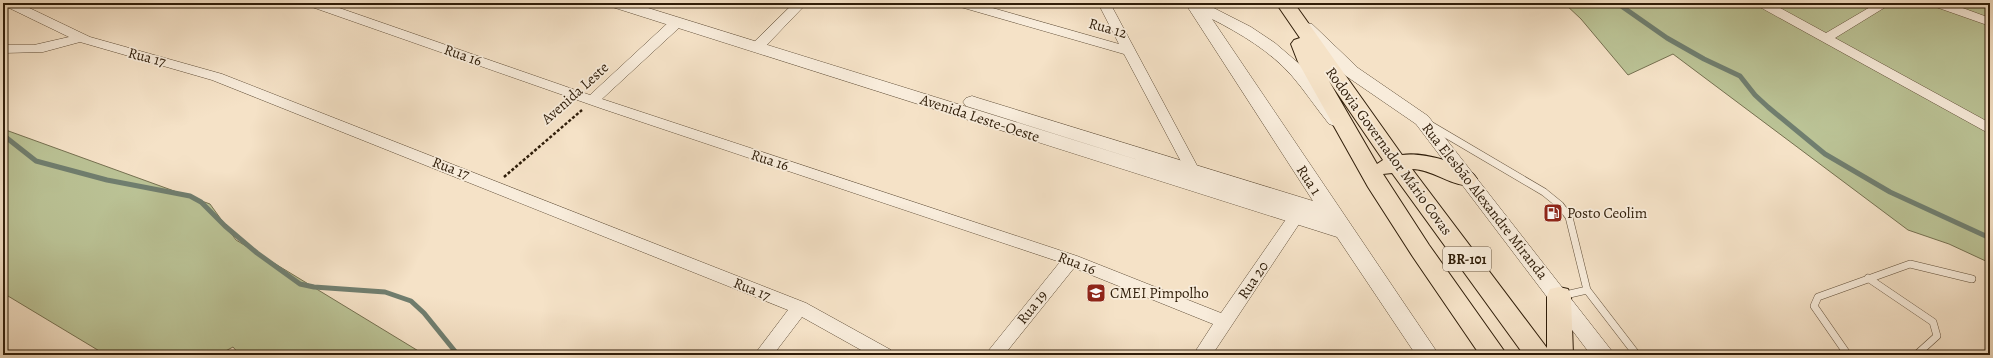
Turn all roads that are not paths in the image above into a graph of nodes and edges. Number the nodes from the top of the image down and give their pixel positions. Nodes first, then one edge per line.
1 (9, 3) edge
2 (313, 3) edge
3 (615, 3) edge
4 (644, 3) edge
5 (801, 3) edge
6 (962, 3) edge
7 (1104, 3) edge
8 (1193, 3) edge
9 (1762, 3) edge
10 (1886, 3) edge
11 (1937, 3) edge
12 (1287, 8) edge
13 (1990, 22) edge
14 (676, 23) junction
15 (80, 38) junction
16 (1826, 38) junction
17 (761, 43) junction
18 (3, 49) edge
19 (1130, 51) junction
20 (593, 100) junction
21 (1422, 120) junction
22 (1990, 129) edge
23 (1355, 145) junction
24 (1396, 163) junction
25 (1191, 178) junction
26 (1466, 179) junction
27 (1376, 181) junction
28 (1299, 211) junction
29 (1332, 214) junction
30 (1345, 232) junction
31 (1071, 260) junction
32 (1868, 278) junction
33 (1972, 279) dead end
34 (1586, 290) junction
35 (1559, 296) junction
36 (800, 308) junction
37 (1225, 322) junction
38 (1420, 351) edge
39 (763, 355) edge
40 (885, 355) edge
41 (994, 355) edge
42 (1202, 355) edge
43 (1494, 355) edge
44 (1538, 355) edge
45 (1560, 355) edge
46 (1604, 355) edge
47 (1637, 355) edge
48 (1848, 355) edge
49 (1916, 355) edge

1 - 15 street, Rua 17
2 - 20 street, Rua 16
3 - 14 street, Avenida Leste-Oeste
4 - 17 street, Avenida Leste-Oeste
5 - 17 street
6 - 19 street, Rua 12
7 - 19 street
8 - 23 street
8 - 29 street, Rua 1
9 - 16 street
10 - 16 street
11 - 13 street
12 - 21 street, Rua Elesbão Alexandre Miranda
12 - 23 main road
12 - 24 main road, Rodovia Governador Mário Covas / BR-101
14 - 17 street, Avenida Leste-Oeste
14 - 20 street, Avenida Leste
15 - 18 street
15 - 36 street, Rua 17
16 - 22 street
17 - 25 street, Avenida Leste-Oeste
19 - 25 street
20 - 31 street, Rua 16
21 - 26 street, Rua Elesbão Alexandre Miranda
21 - 34 lane
23 - 27 main road
24 - 26 main road
24 - 27 main road
24 - 44 main road, Rodovia Governador Mário Covas / BR-101
25 - 28 street, Avenida Leste-Oeste
26 - 35 street, Rua Elesbão Alexandre Miranda
27 - 43 main road
28 - 29 street, Avenida Leste-Oeste
28 - 30 street, Avenida Leste-Oeste
28 - 37 street, Rua 20
29 - 30 street, Rua 1
30 - 38 street, Rua 1
31 - 37 street, Rua 16
31 - 41 street, Rua 19
32 - 33 lane
32 - 48 lane
32 - 49 lane
34 - 35 lane
34 - 47 lane
35 - 45 main road
35 - 46 street, Rua Elesbão Alexandre Miranda
36 - 39 street
36 - 40 street, Rua 17
37 - 42 street, Rua 20

